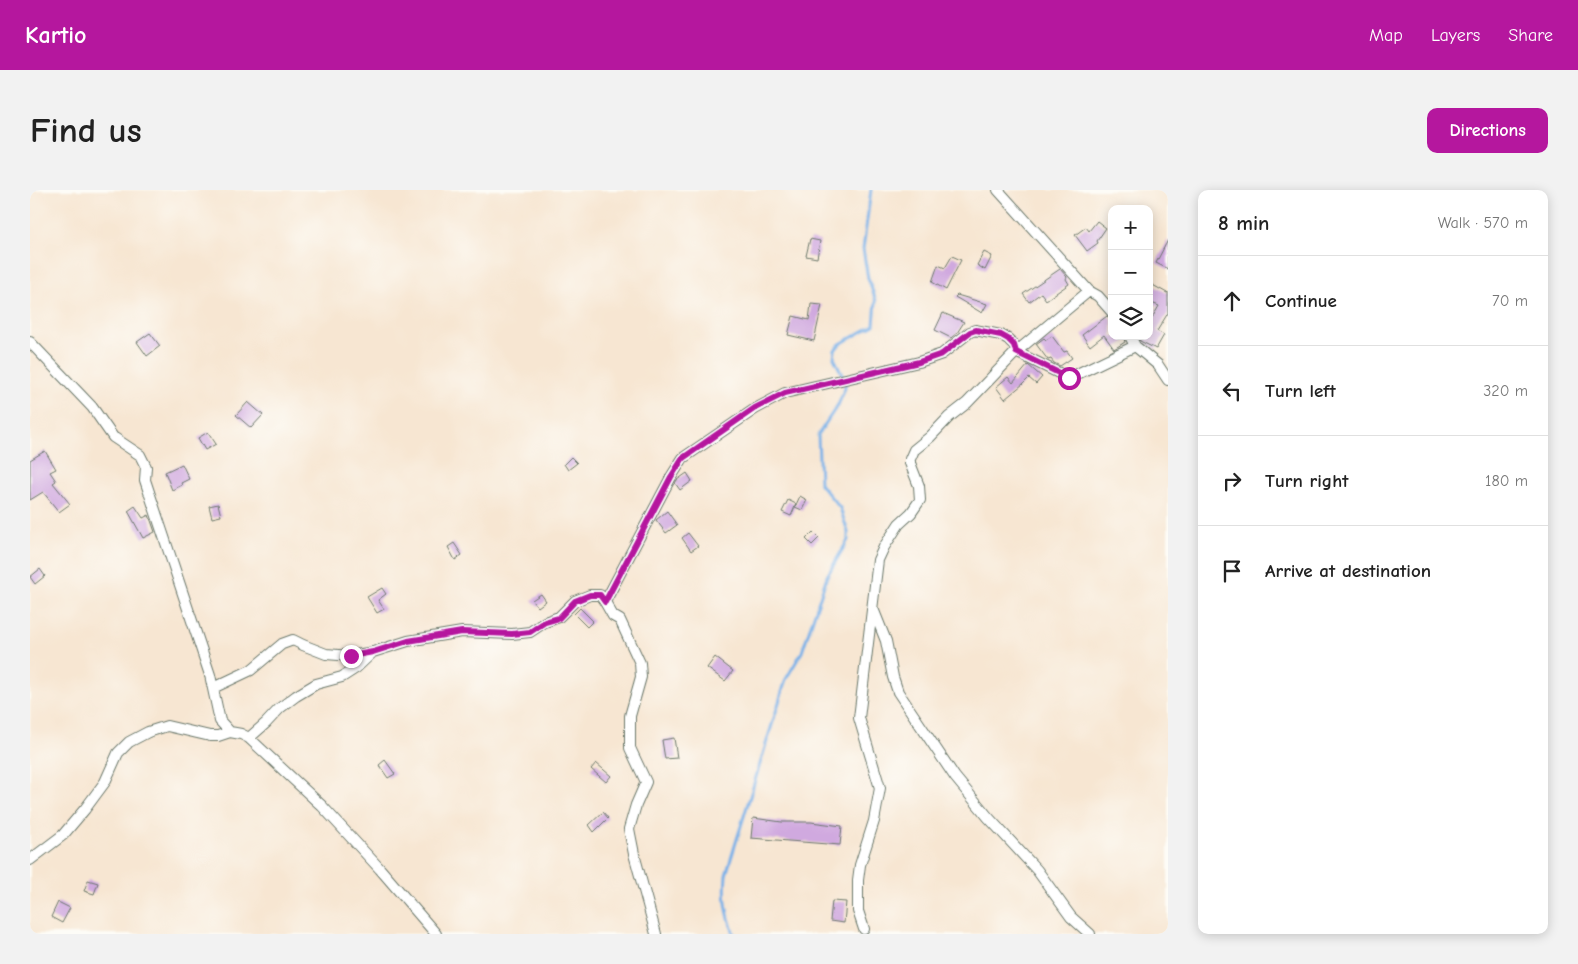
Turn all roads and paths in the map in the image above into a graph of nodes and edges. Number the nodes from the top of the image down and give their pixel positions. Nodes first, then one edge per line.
1 (998, 190) edge
2 (1089, 291) junction
3 (1108, 307) edge
4 (1132, 340) edge
5 (30, 342) edge
6 (1135, 346) junction
7 (1016, 352) junction
8 (1168, 380) edge
9 (605, 602) junction
10 (873, 610) junction
11 (373, 652) junction
12 (213, 688) junction
13 (230, 732) junction
14 (249, 738) junction
15 (30, 860) edge
16 (864, 929) dead end
17 (436, 934) edge
18 (656, 934) edge
19 (1090, 934) edge

1 - 2 street
2 - 3 street
2 - 7 street
4 - 6 street
5 - 12 street
6 - 7 street
6 - 8 street
7 - 9 street
7 - 10 street
9 - 11 street
9 - 18 street
10 - 16 street
10 - 19 street
11 - 12 street
11 - 14 street
12 - 13 street
13 - 14 street
13 - 15 street
14 - 17 street

